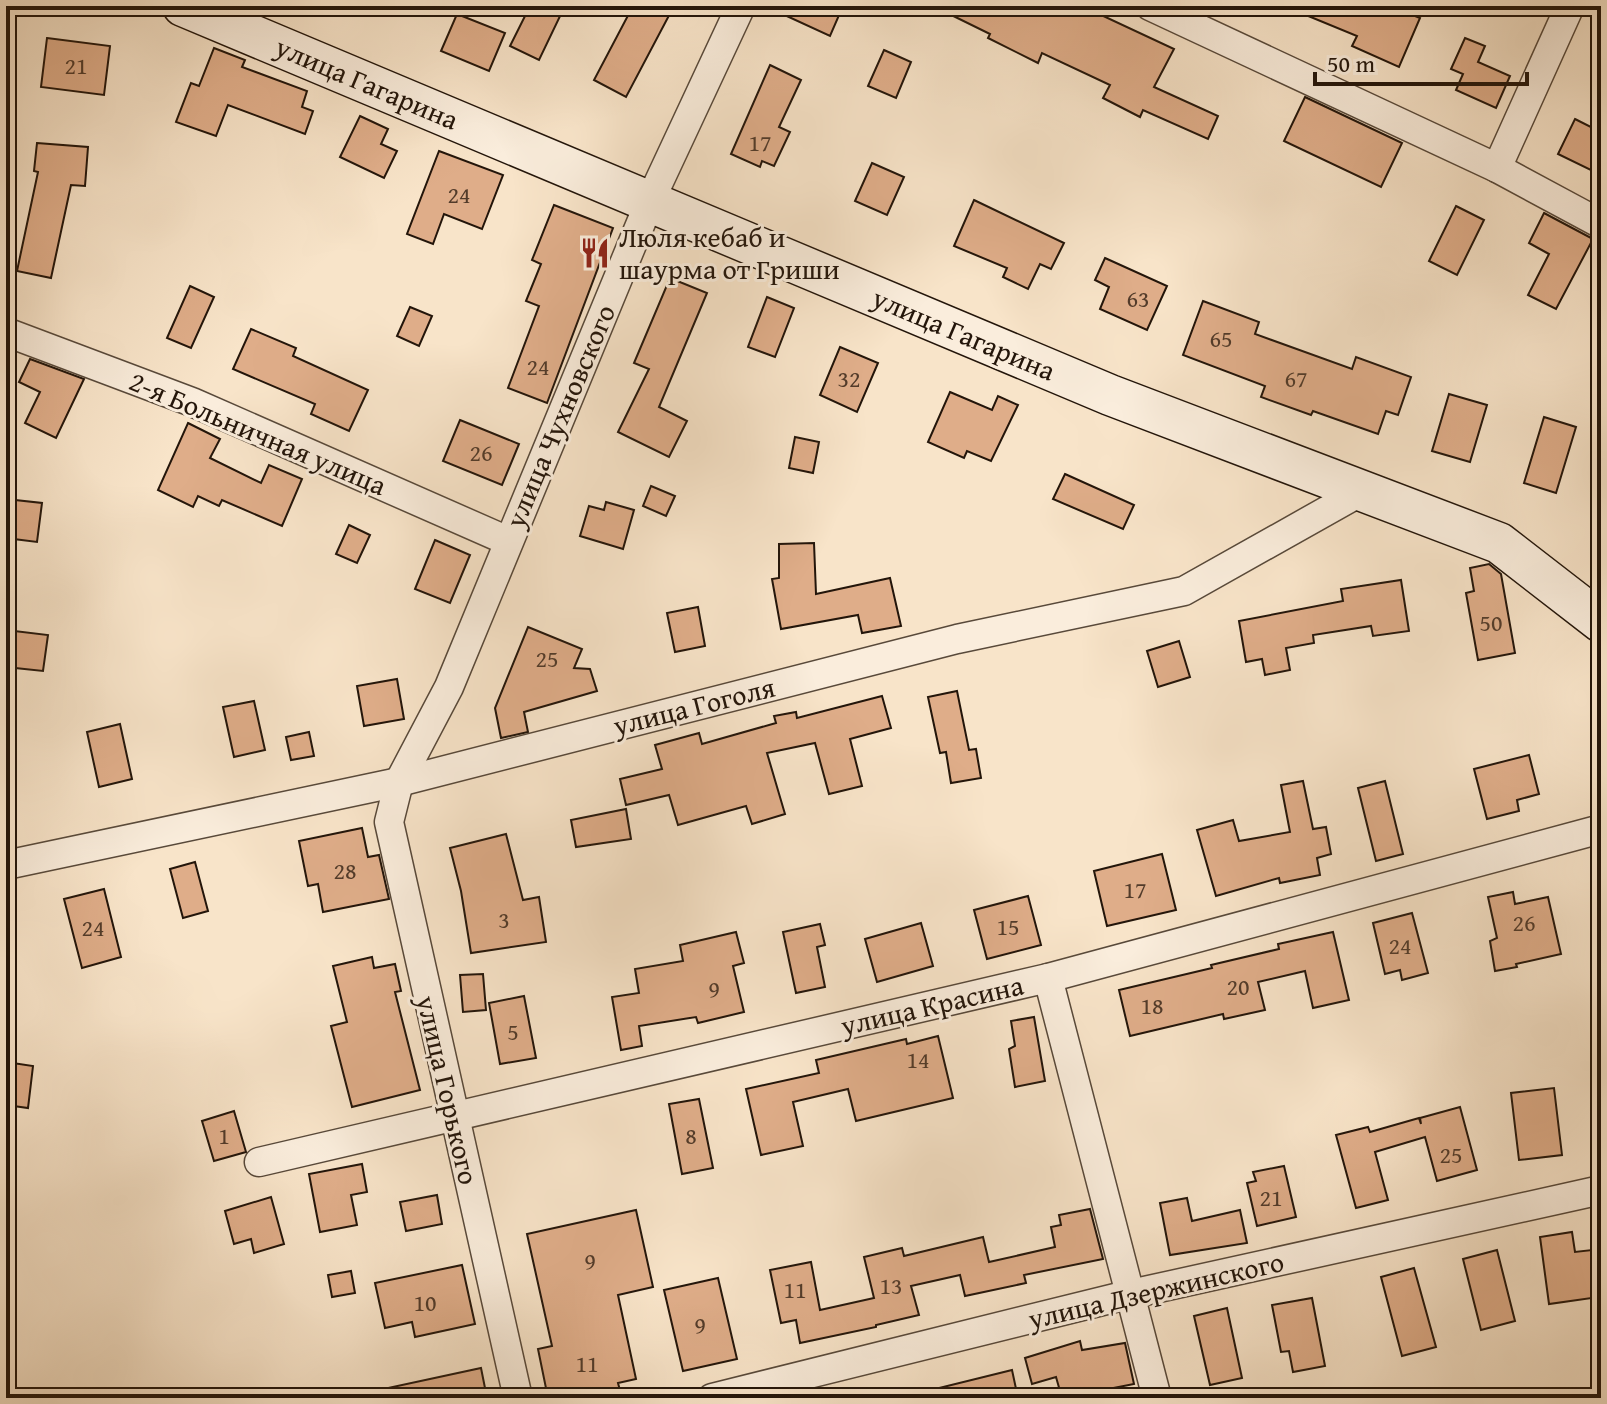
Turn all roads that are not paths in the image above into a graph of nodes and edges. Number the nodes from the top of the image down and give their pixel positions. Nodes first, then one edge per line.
1 (183, 6) edge
2 (741, 6) edge
3 (1150, 6) edge
4 (1570, 6) edge
5 (1497, 168) junction
6 (650, 201) junction
7 (1601, 224) edge
8 (6, 332) edge
9 (1362, 491) junction
10 (508, 541) junction
11 (1601, 622) edge
12 (399, 782) junction
13 (1601, 829) edge
14 (6, 865) edge
15 (1048, 978) junction
16 (453, 1117) junction
17 (259, 1162) dead end
18 (1601, 1190) edge
19 (1131, 1294) junction
20 (518, 1398) edge
21 (712, 1398) edge
22 (1157, 1398) edge

1 - 6 main road, улица Гагарина
2 - 6 street, улица Чухновского
3 - 5 street
4 - 5 street
5 - 7 street
6 - 9 main road, улица Гагарина
6 - 10 street, улица Чухновского
8 - 10 street, 2-я Больничная улица
9 - 11 main road, улица Гагарина
9 - 12 street, улица Гоголя
10 - 12 street, улица Чухновского
12 - 14 street, улица Гоголя
12 - 16 street, улица Горького
13 - 15 street, улица Красина
15 - 16 street, улица Красина
15 - 19 street
16 - 17 street, улица Красина
16 - 20 street, улица Горького
18 - 19 street, улица Дзержинского
19 - 21 street, улица Дзержинского
19 - 22 street

